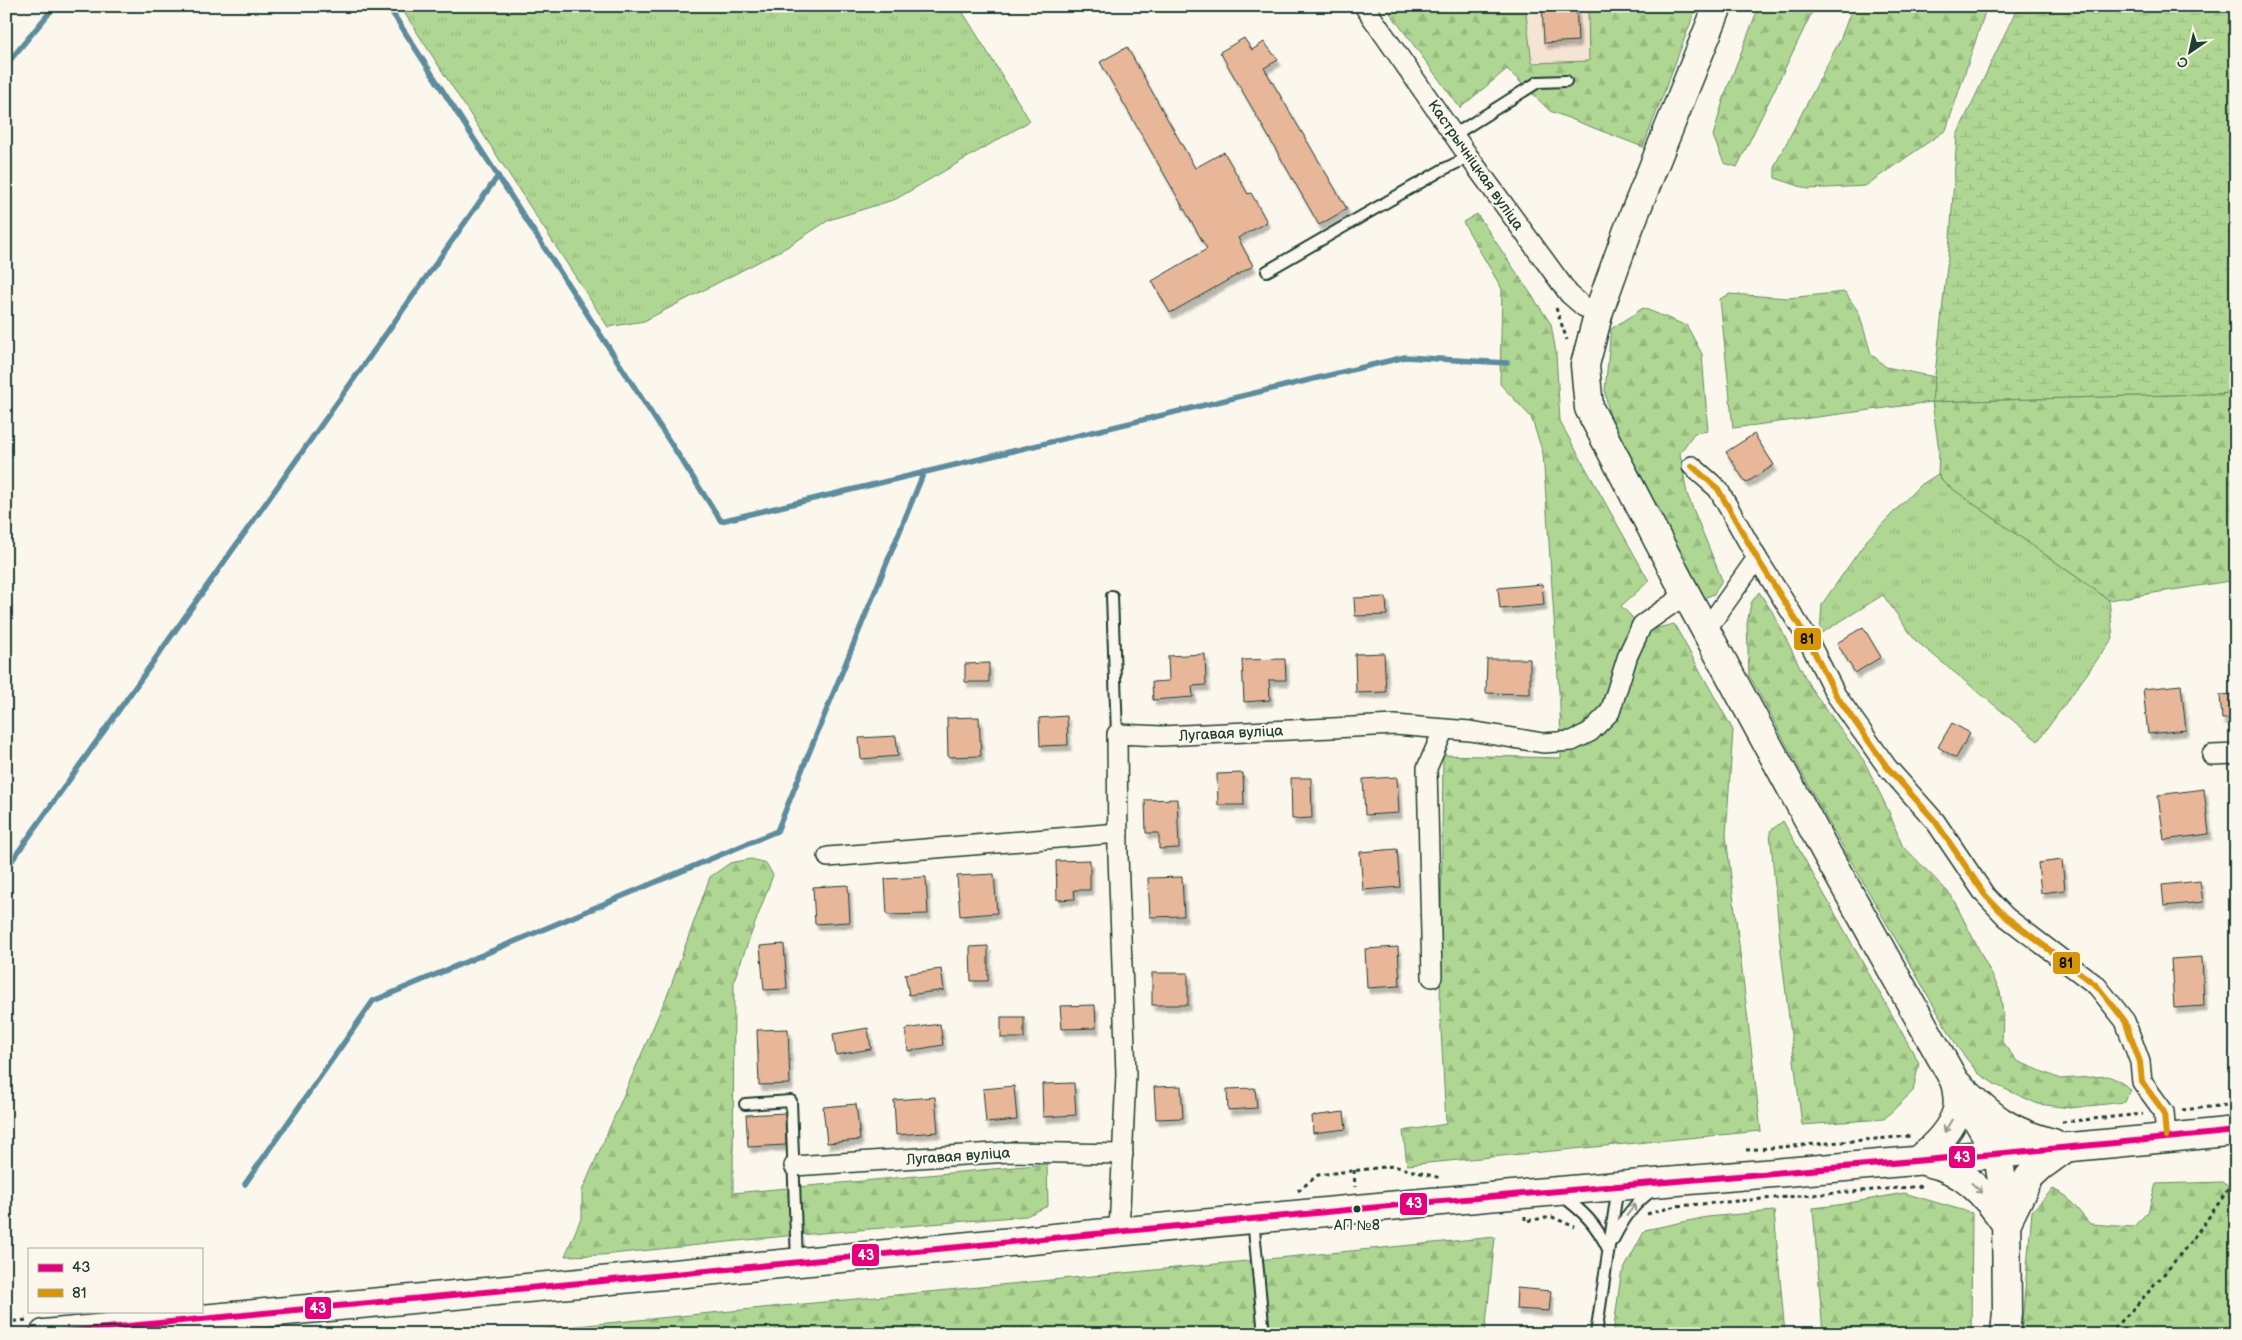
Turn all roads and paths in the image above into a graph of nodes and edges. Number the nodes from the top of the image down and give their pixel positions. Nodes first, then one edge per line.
1 (1364, 6) edge
2 (1718, 6) edge
3 (1566, 81) dead end
4 (1454, 135) junction
5 (1469, 157) junction
6 (1267, 271) dead end
7 (1599, 310) junction
8 (1692, 466) dead end
9 (1757, 558) junction
10 (1686, 594) junction
11 (1112, 596) dead end
12 (1706, 630) junction
13 (1444, 729) junction
14 (1117, 734) junction
15 (2236, 754) edge
16 (2212, 755) dead end
17 (1118, 833) junction
18 (828, 857) dead end
19 (1432, 977) dead end
20 (1955, 1082) junction
21 (745, 1104) dead end
22 (2236, 1104) edge
23 (2056, 1121) dead end
24 (2165, 1124) junction
25 (2236, 1131) edge
26 (2067, 1147) junction
27 (1917, 1148) junction
28 (1739, 1151) dead end
29 (1123, 1154) junction
30 (1998, 1154) junction
31 (794, 1166) junction
32 (1318, 1175) dead end
33 (1444, 1178) dead end
34 (2236, 1178) edge
35 (1666, 1182) junction
36 (1929, 1185) dead end
37 (1618, 1186) junction
38 (1555, 1191) junction
39 (1253, 1218) junction
40 (1525, 1221) dead end
41 (2006, 1224) junction
42 (1619, 1228) junction
43 (1598, 1229) junction
44 (1119, 1231) junction
45 (1608, 1250) junction
46 (797, 1263) junction
47 (44, 1334) edge
48 (1264, 1334) edge
49 (1596, 1334) edge
50 (2005, 1334) edge
51 (2109, 1334) edge

1 - 4 street, Кастрычніцкая вуліца
2 - 7 main road
3 - 4 lane
4 - 5 street, Кастрычніцкая вуліца
5 - 6 lane
5 - 7 street, Кастрычніцкая вуліца
7 - 10 main road
8 - 9 street
9 - 12 street
9 - 24 street
10 - 12 main road
10 - 13 street, Лугавая вуліца
11 - 14 lane
12 - 20 main road
13 - 14 street, Лугавая вуліца
13 - 19 street
14 - 17 street
15 - 16 street
17 - 18 street
17 - 29 street
20 - 26 main road
20 -> 27 main road
20 - 30 main road
21 - 31 lane
22 - 24 path
23 - 24 path
24 - 25 main road
24 - 26 main road
26 - 30 main road
26 - 41 main road
27 - 28 path
27 - 30 main road
27 - 35 main road
27 -> 41 main road
29 - 31 street, Лугавая вуліца
29 - 44 street
30 - 41 main road
31 - 46 lane
32 - 33 path
34 - 51 path
35 - 37 main road
42 -> 35 lane
36 - 42 path
37 - 38 main road
37 - 45 lane
38 - 39 main road
38 - 43 lane
39 - 44 main road
39 - 48 lane
40 - 43 path
41 - 50 main road
42 - 45 lane
43 - 45 lane
44 - 46 main road
45 - 49 lane
46 - 47 main road

